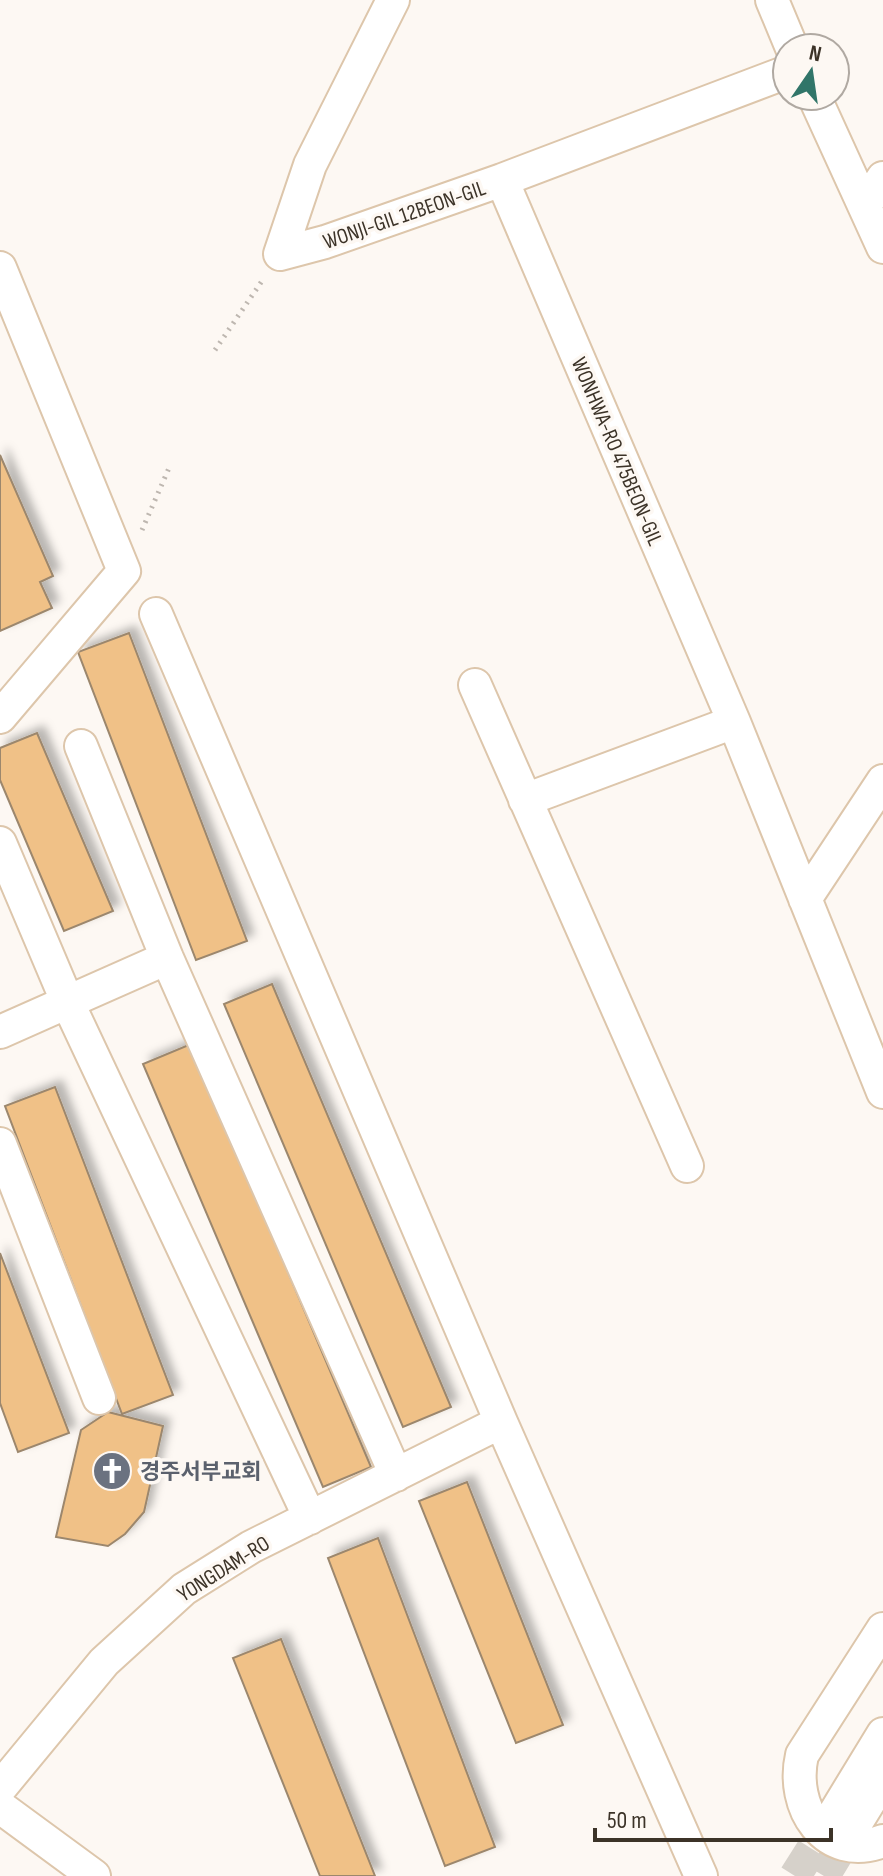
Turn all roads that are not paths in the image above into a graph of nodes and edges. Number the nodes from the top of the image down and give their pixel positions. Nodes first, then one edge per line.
1 (393, 0) edge
2 (772, 0) edge
3 (785, 32) edge
4 (771, 78) edge
5 (821, 112) edge
6 (883, 178) edge
7 (502, 180) junction
8 (865, 205) junction
9 (883, 247) edge
10 (0, 268) edge
11 (156, 614) dead end
12 (475, 685) dead end
13 (0, 717) edge
14 (734, 722) junction
15 (81, 746) dead end
16 (883, 781) edge
17 (525, 800) junction
18 (0, 843) edge
19 (805, 899) junction
20 (167, 958) junction
21 (67, 1001) junction
22 (0, 1032) edge
23 (883, 1092) edge
24 (0, 1144) edge
25 (687, 1166) dead end
26 (99, 1398) dead end
27 (501, 1422) junction
28 (396, 1475) junction
29 (310, 1518) junction
30 (883, 1629) edge
31 (883, 1734) edge
32 (883, 1779) edge
33 (0, 1788) edge
34 (0, 1807) edge
35 (883, 1841) edge
36 (94, 1876) edge
37 (701, 1876) edge

1 - 7 street, WONJI-GIL 12BEON-GIL
2 - 3 street
4 - 7 street, WONJI-GIL 12BEON-GIL
5 - 8 street
6 - 8 street
7 - 14 street, WONHWA-RO 475BEON-GIL
8 - 9 street
10 - 13 street
11 - 27 street
12 - 17 street
14 - 17 street
14 - 19 street, WONHWA-RO 475BEON-GIL
15 - 20 street
16 - 19 street
17 - 25 street
18 - 21 street
19 - 23 street, WONHWA-RO 475BEON-GIL
20 - 21 street
20 - 28 street
21 - 22 street
21 - 29 street
24 - 26 street
27 - 28 street, YONGDAM-RO
27 - 37 street
28 - 29 street, YONGDAM-RO
29 - 33 street, YONGDAM-RO
30 - 35 street
31 - 32 street
34 - 36 street

